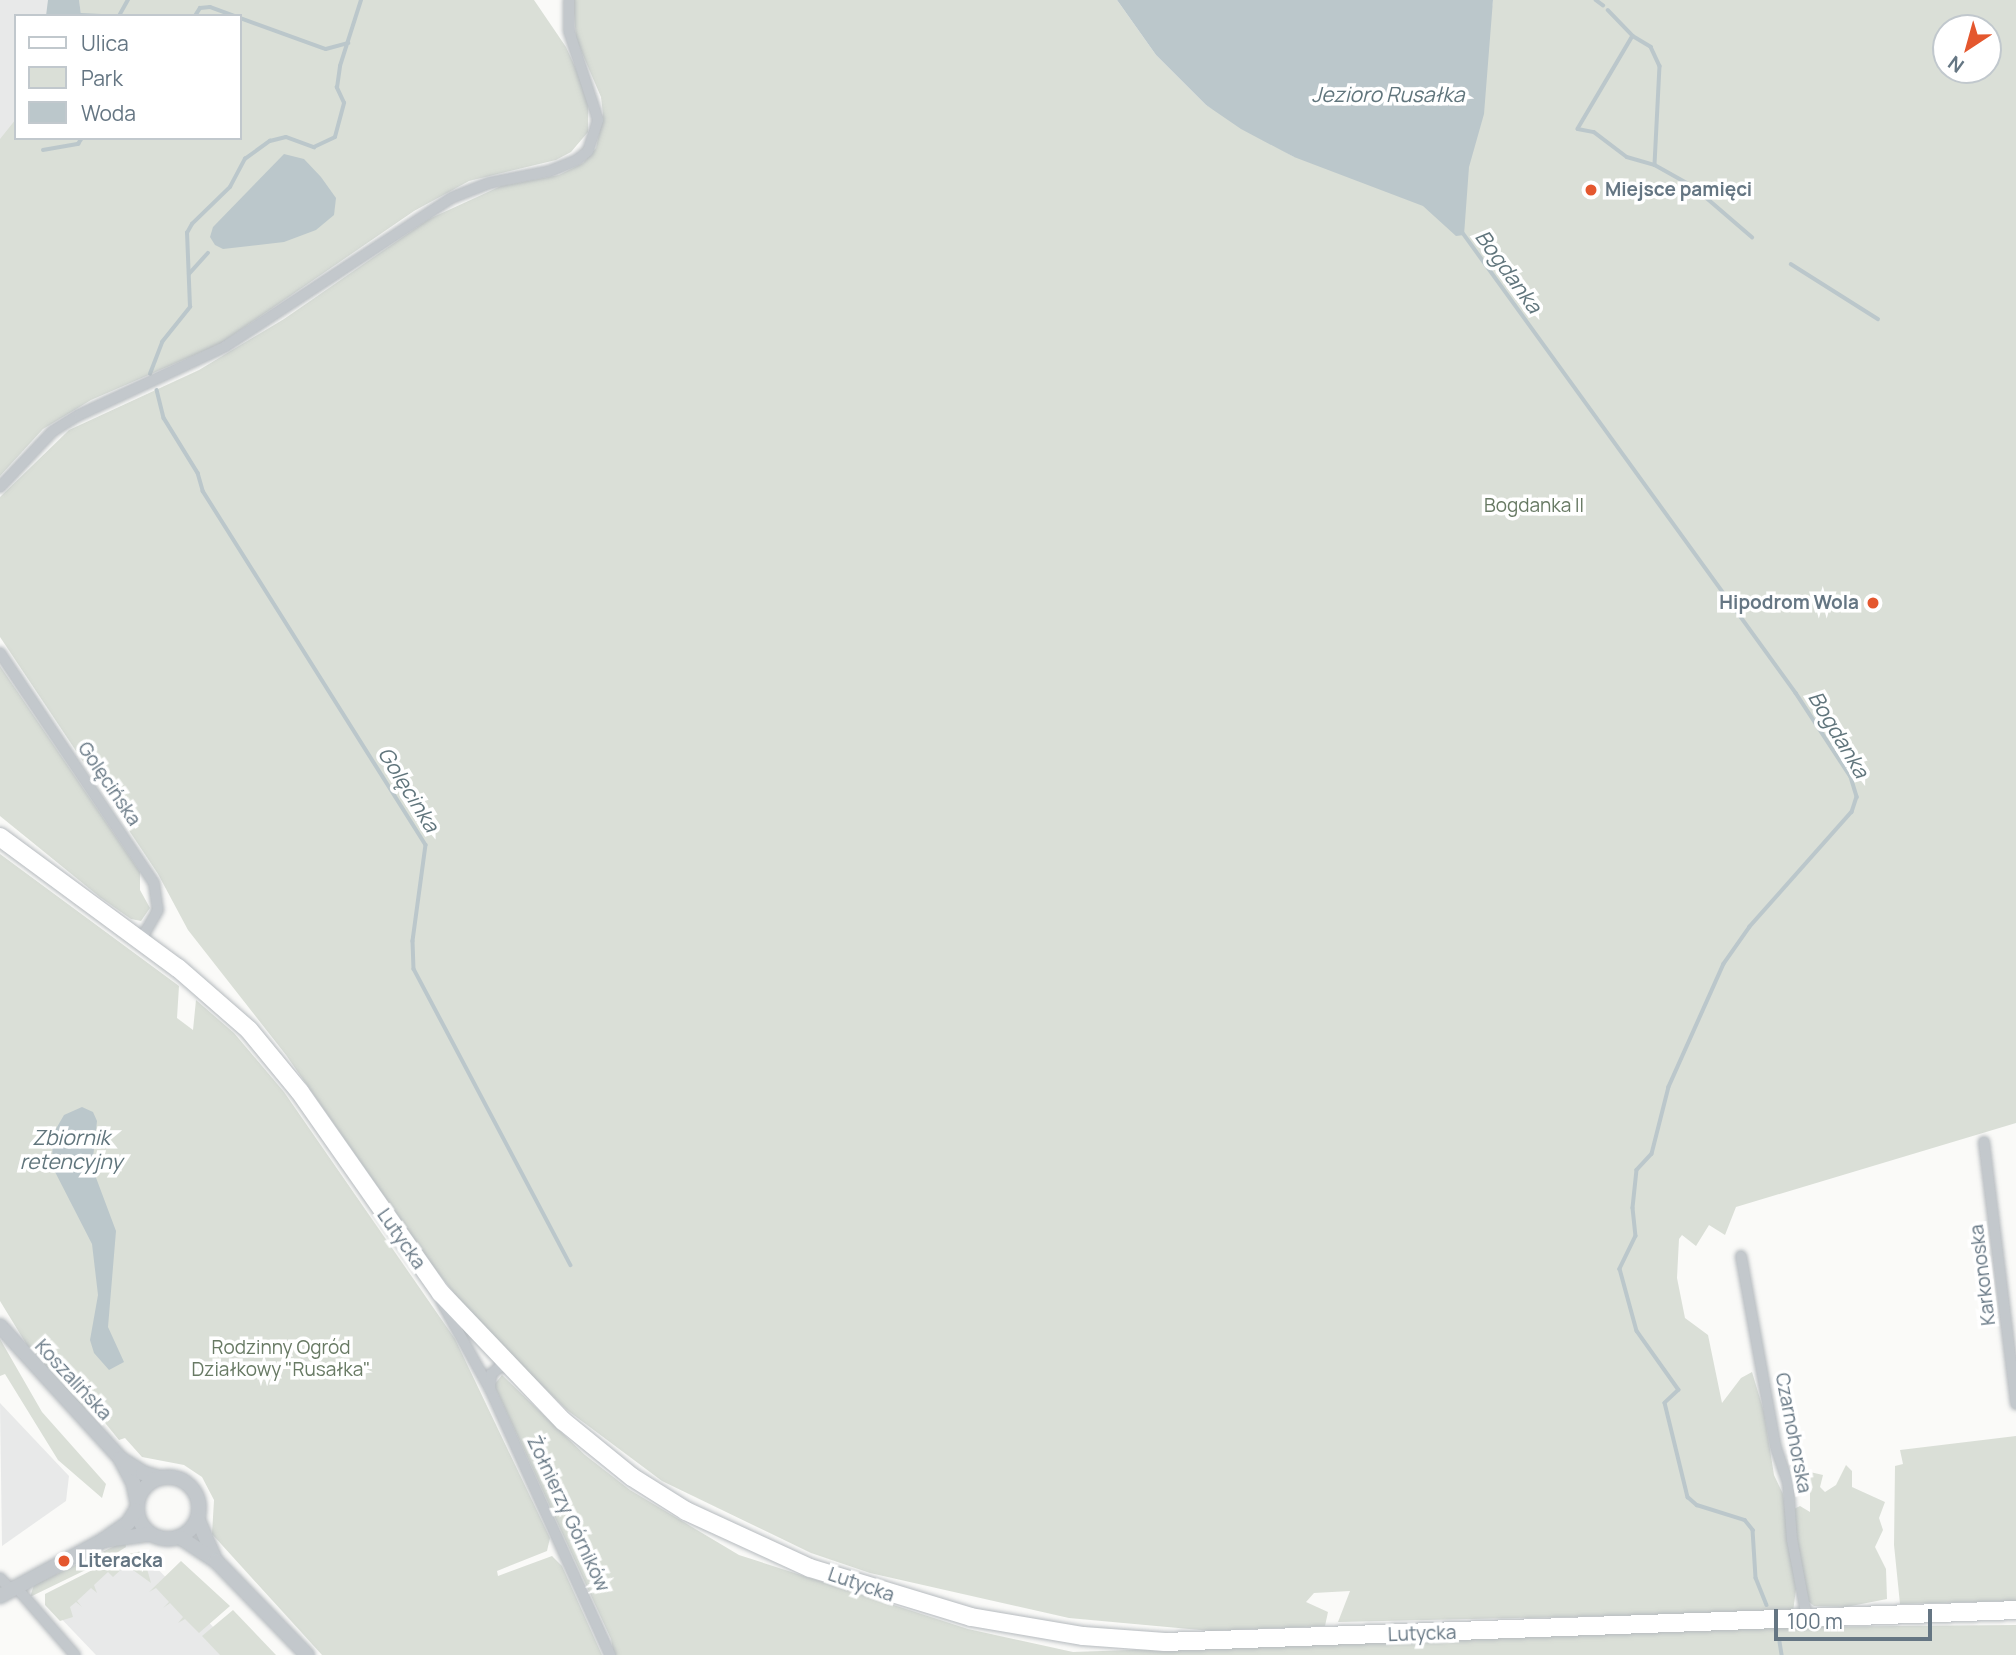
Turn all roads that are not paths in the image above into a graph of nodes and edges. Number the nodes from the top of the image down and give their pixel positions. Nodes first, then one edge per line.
1 (569, 0) edge
2 (0, 487) edge
3 (0, 653) edge
4 (0, 837) edge
5 (141, 940) junction
6 (1984, 1142) dead end
7 (1741, 1256) dead end
8 (417, 1262) junction
9 (0, 1326) edge
10 (504, 1364) junction
11 (490, 1389) junction
12 (2016, 1404) edge
13 (120, 1458) junction
14 (160, 1478) junction
15 (136, 1506) junction
16 (198, 1520) junction
17 (150, 1534) junction
18 (181, 1538) junction
19 (102, 1541) junction
20 (216, 1562) junction
21 (0, 1578) edge
22 (9, 1591) edge
23 (2016, 1610) edge
24 (1807, 1618) junction
25 (75, 1655) edge
26 (307, 1655) edge
27 (610, 1655) edge

1 - 2 street
3 - 5 street, Golęcińska
4 - 5 main road, Lutycka
5 - 8 main road, Lutycka
6 - 12 street, Karkonoska
7 - 24 street, Czarnohorska
8 - 10 main road, Lutycka
8 - 11 street, Żołnierzy Górników
9 - 13 street, Koszalińska
10 - 11 street
10 - 24 main road, Lutycka
11 - 27 street, Żołnierzy Górników
13 - 14 street, Koszalińska
13 - 15 street, Koszalińska
14 - 15 street
14 - 16 street
15 - 17 street
15 - 19 street
16 - 18 street
16 - 20 street
17 - 18 street
17 - 19 street
18 - 20 street
19 - 22 street
20 - 26 street
21 - 22 street
22 - 25 street
23 - 24 main road, Lutycka

